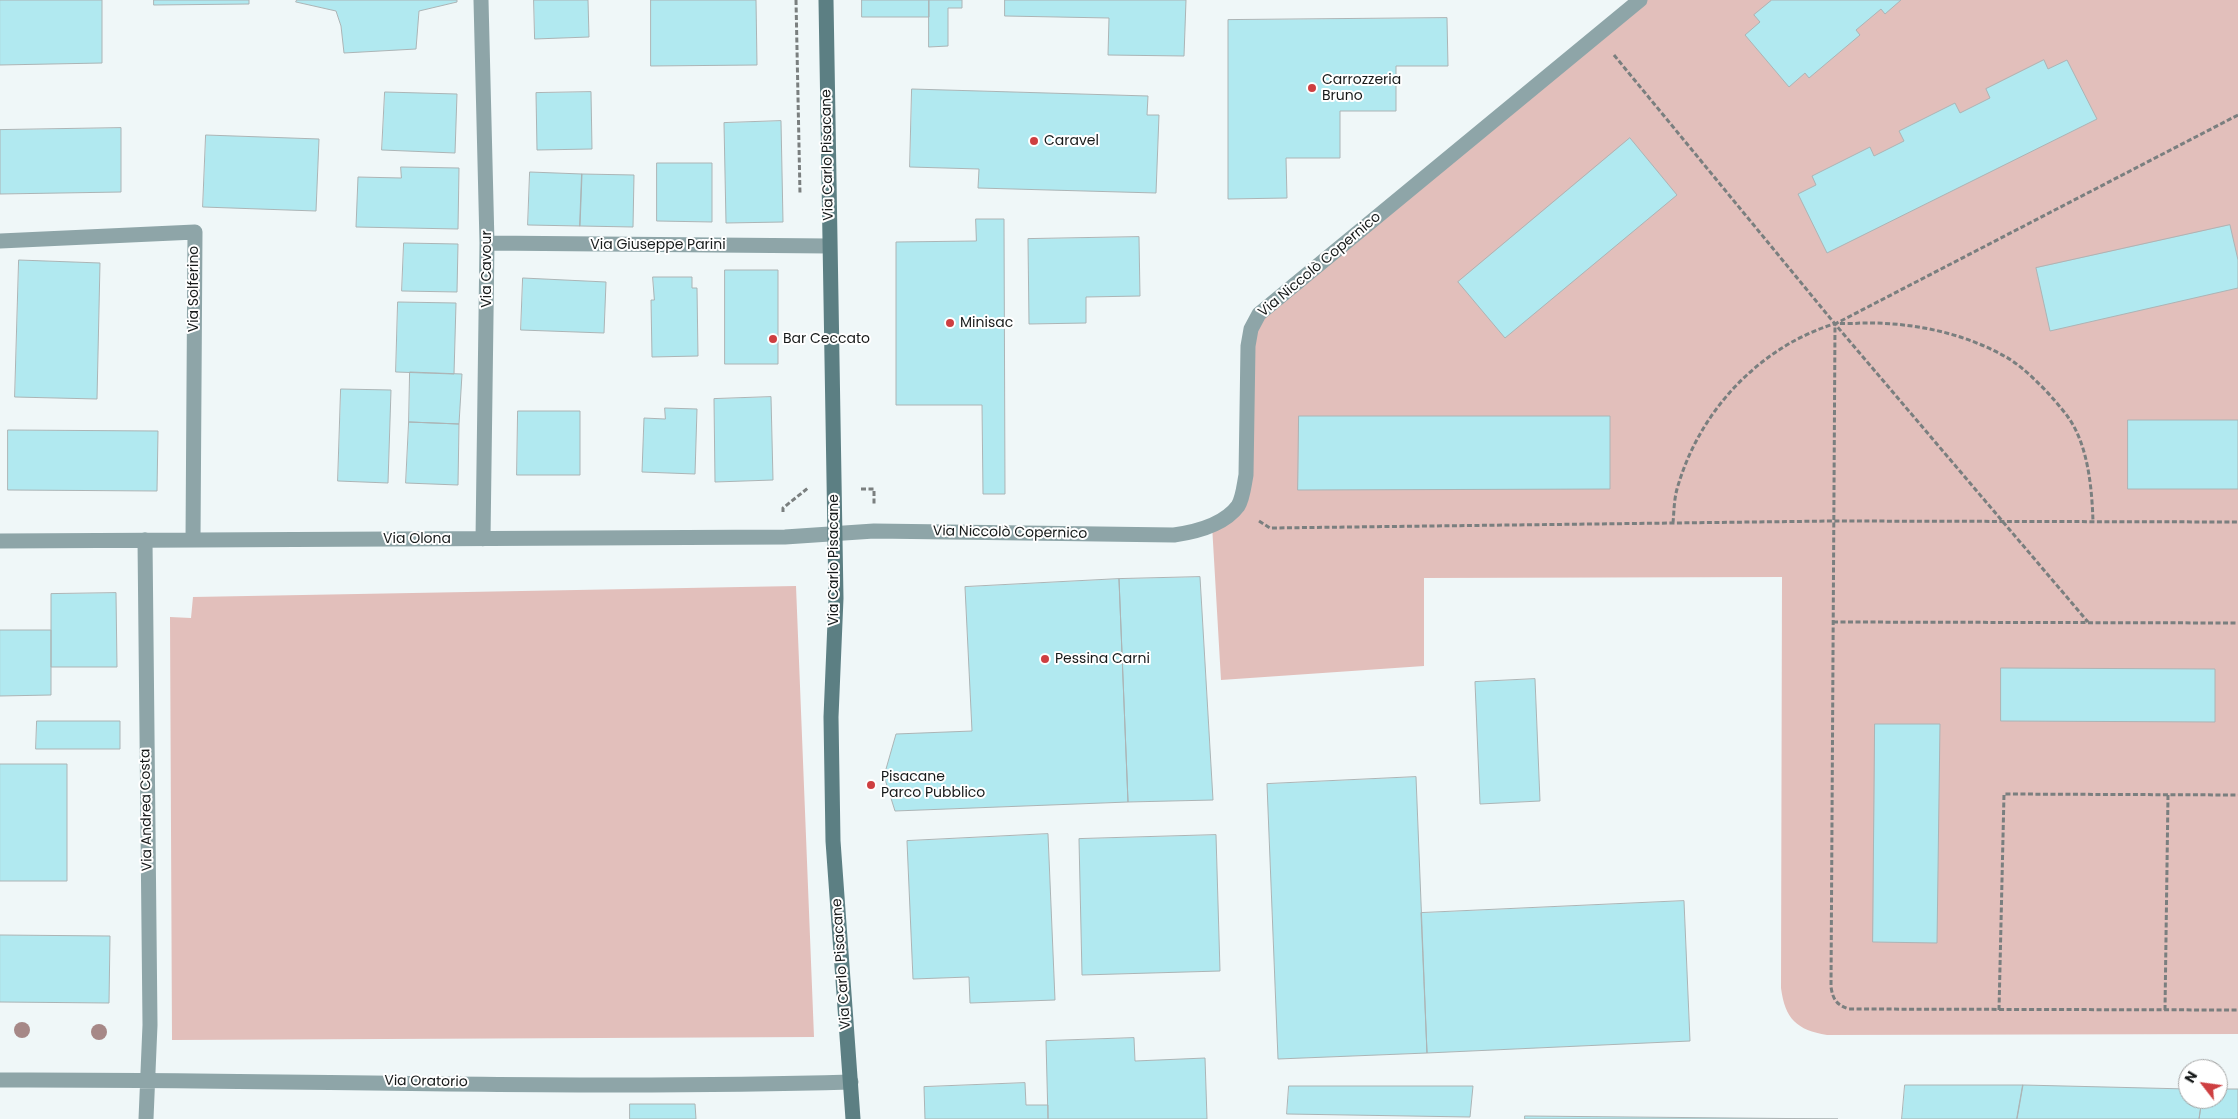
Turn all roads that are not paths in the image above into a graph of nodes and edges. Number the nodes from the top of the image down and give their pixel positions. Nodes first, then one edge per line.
1 (481, 0) edge
2 (826, 0) edge
3 (1640, 0) edge
4 (0, 241) edge
5 (487, 244) junction
6 (829, 246) junction
7 (835, 534) junction
8 (483, 539) junction
9 (145, 540) junction
10 (193, 540) junction
11 (0, 541) edge
12 (147, 1079) junction
13 (0, 1080) edge
14 (851, 1082) junction
15 (146, 1119) edge
16 (853, 1119) edge

1 - 5 street, Via Cavour
2 - 6 street, Via Carlo Pisacane
3 - 7 street, Via Niccolò Copernico
4 - 10 street, Via Solferino
5 - 6 street, Via Giuseppe Parini
5 - 8 street, Via Cavour
6 - 7 street, Via Carlo Pisacane
7 - 8 street, Via Olona
7 - 14 street, Via Carlo Pisacane
8 - 10 street, Via Olona
9 - 10 street, Via Olona
9 - 11 street, Via Olona
9 - 12 street, Via Andrea Costa
12 - 13 street, Via Oratorio
12 - 14 street, Via Oratorio
12 - 15 street, Via Andrea Costa
14 - 16 street, Via Carlo Pisacane

